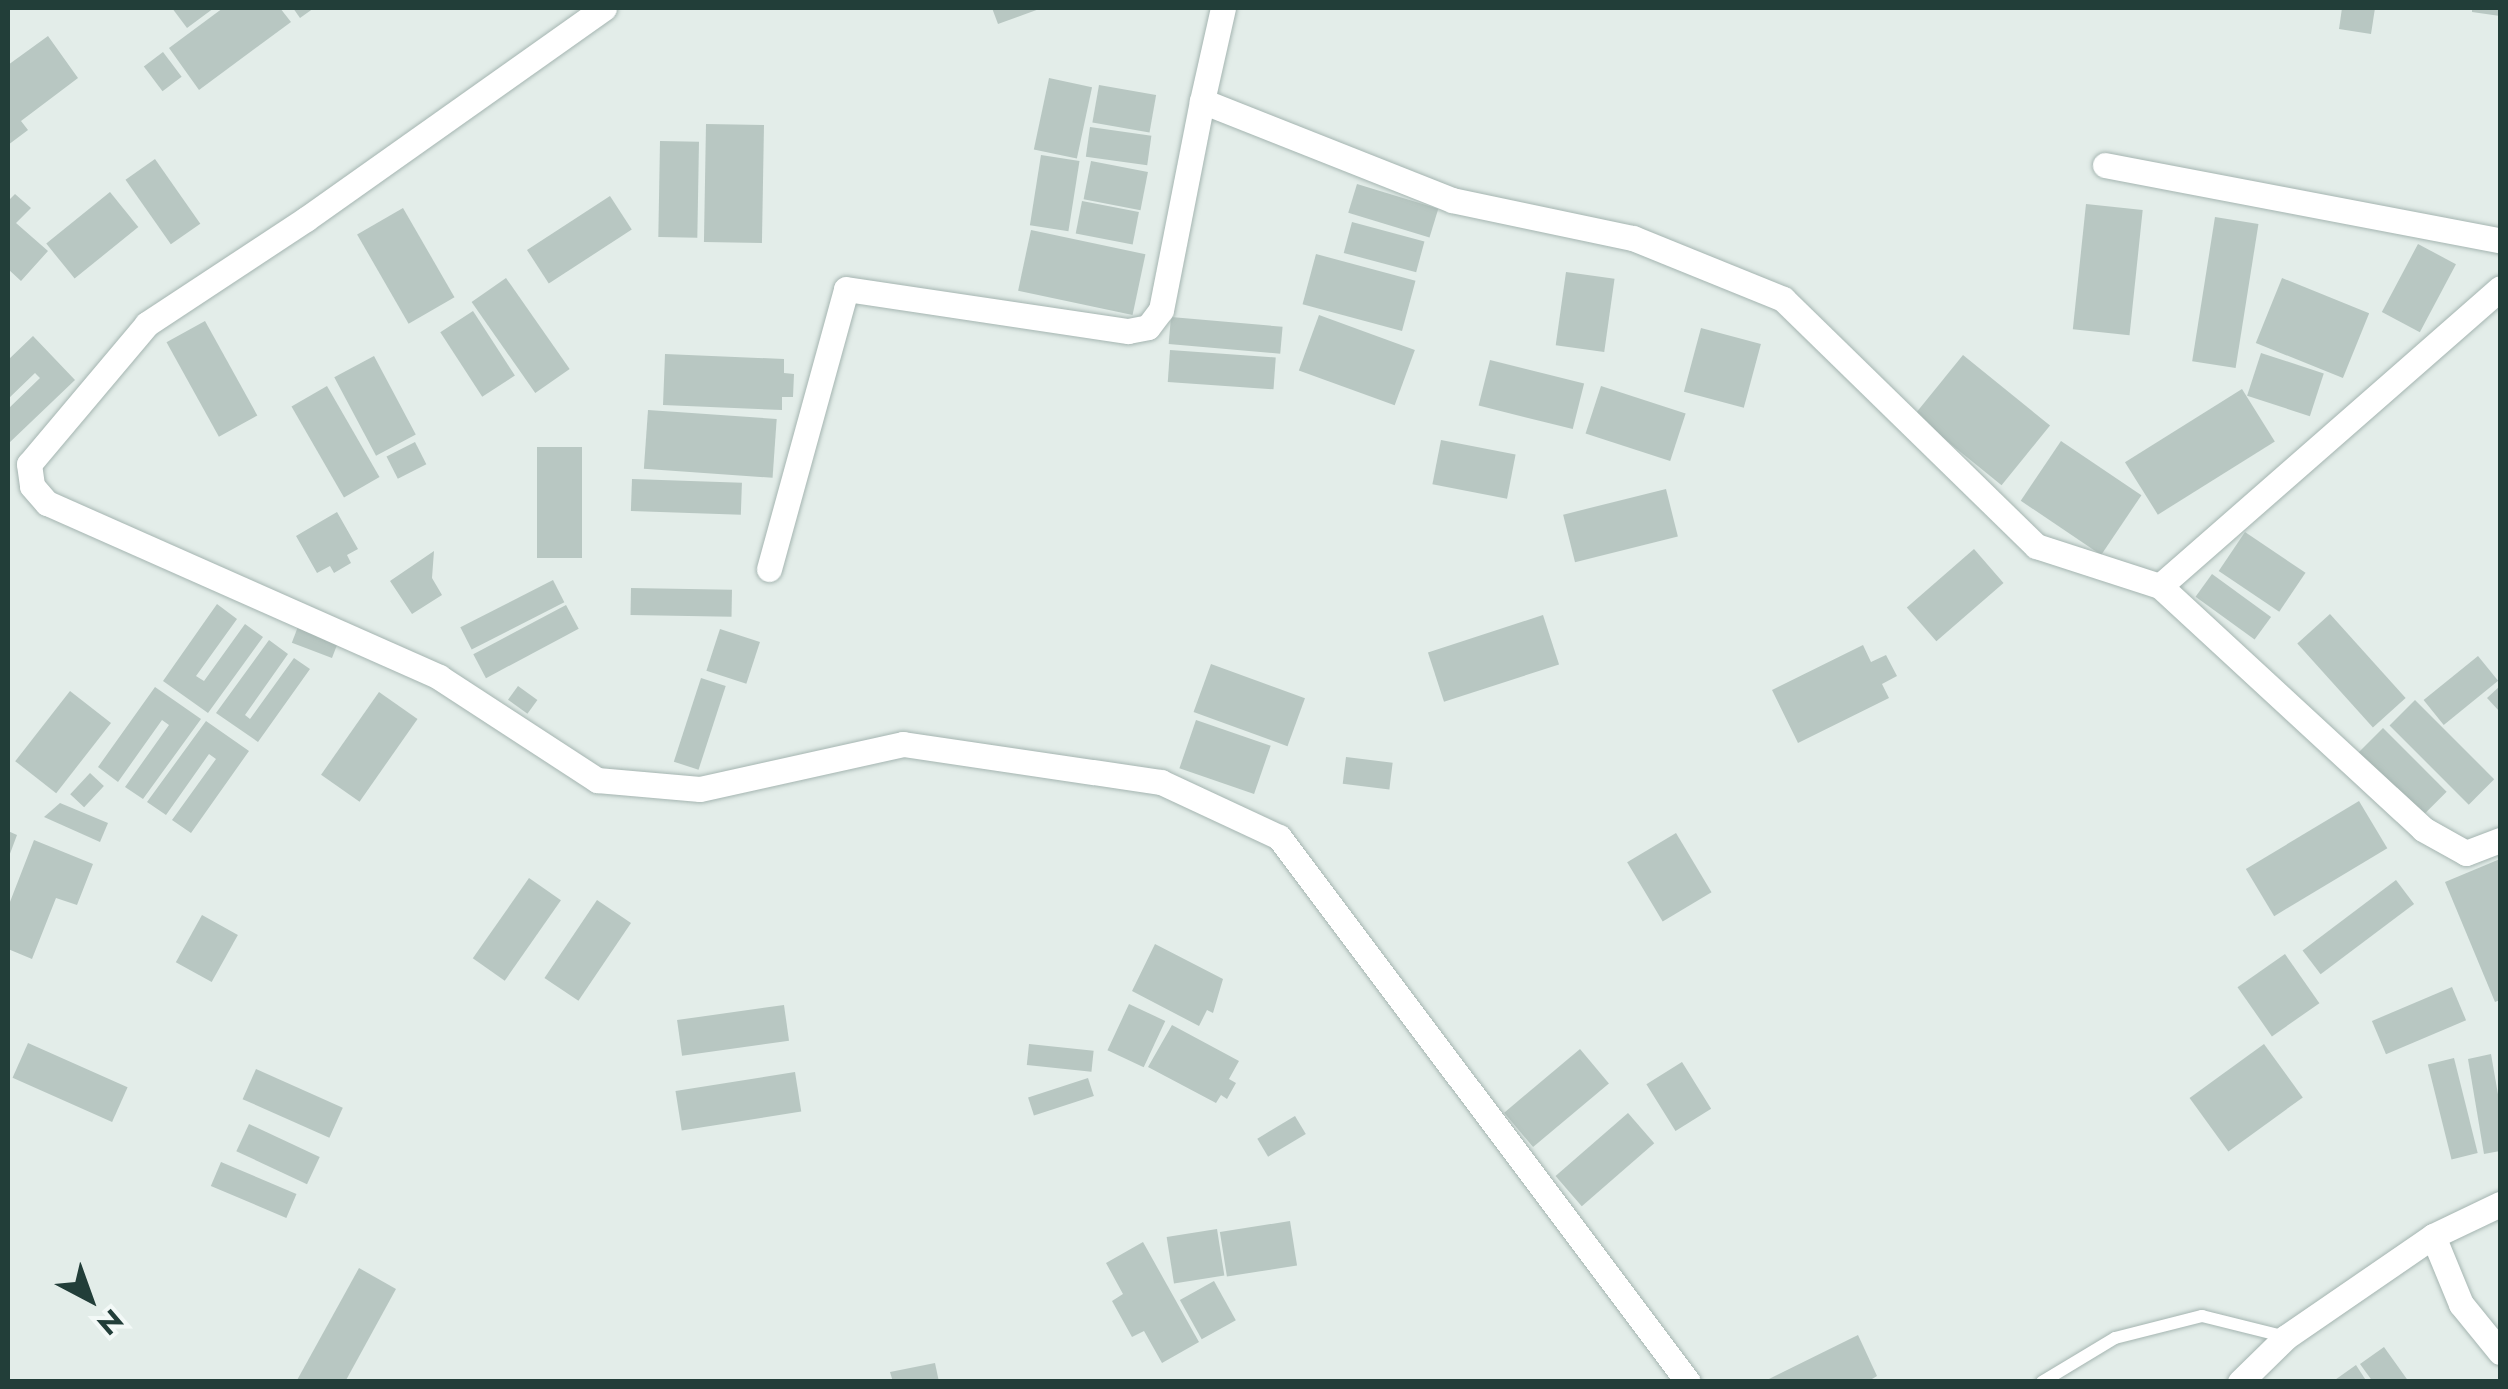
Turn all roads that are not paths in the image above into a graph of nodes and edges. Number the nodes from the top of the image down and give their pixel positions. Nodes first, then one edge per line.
1 (604, 8) edge
2 (1223, 8) edge
3 (1202, 101) junction
4 (2104, 165) dead end
5 (2500, 240) edge
6 (2500, 288) edge
7 (769, 568) dead end
8 (2160, 586) junction
9 (2500, 840) edge
10 (2500, 1204) edge
11 (2432, 1236) junction
12 (2286, 1337) junction
13 (2500, 1352) edge
14 (1688, 1382) edge
15 (2042, 1382) edge
16 (2240, 1382) edge

1 - 14 street
2 - 3 street
3 - 7 street
3 - 8 street
4 - 5 street
6 - 8 street
8 - 9 street
10 - 11 street
11 - 12 street
11 - 13 street
12 - 15 lane
12 - 16 street

